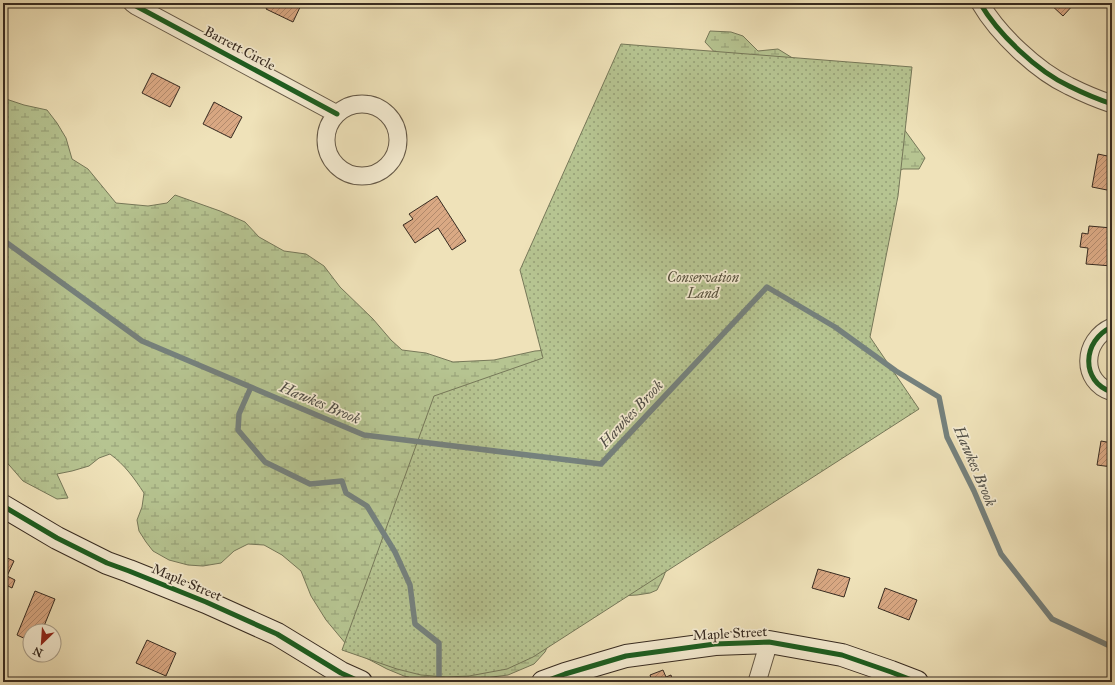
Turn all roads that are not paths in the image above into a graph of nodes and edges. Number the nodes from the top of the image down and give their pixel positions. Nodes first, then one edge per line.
1 (132, 3) edge
2 (980, 3) edge
3 (1112, 104) edge
4 (337, 114) junction
5 (1112, 327) edge
6 (1112, 392) edge
7 (3, 506) edge
8 (769, 642) junction
9 (361, 682) edge
10 (543, 682) edge
11 (757, 682) edge
12 (918, 682) edge

1 - 4 street, Barrett Circle
2 - 3 street
4 - 4 street
5 - 6 street
7 - 9 street, Maple Street
8 - 10 street, Maple Street
8 - 11 street
8 - 12 street, Maple Street

